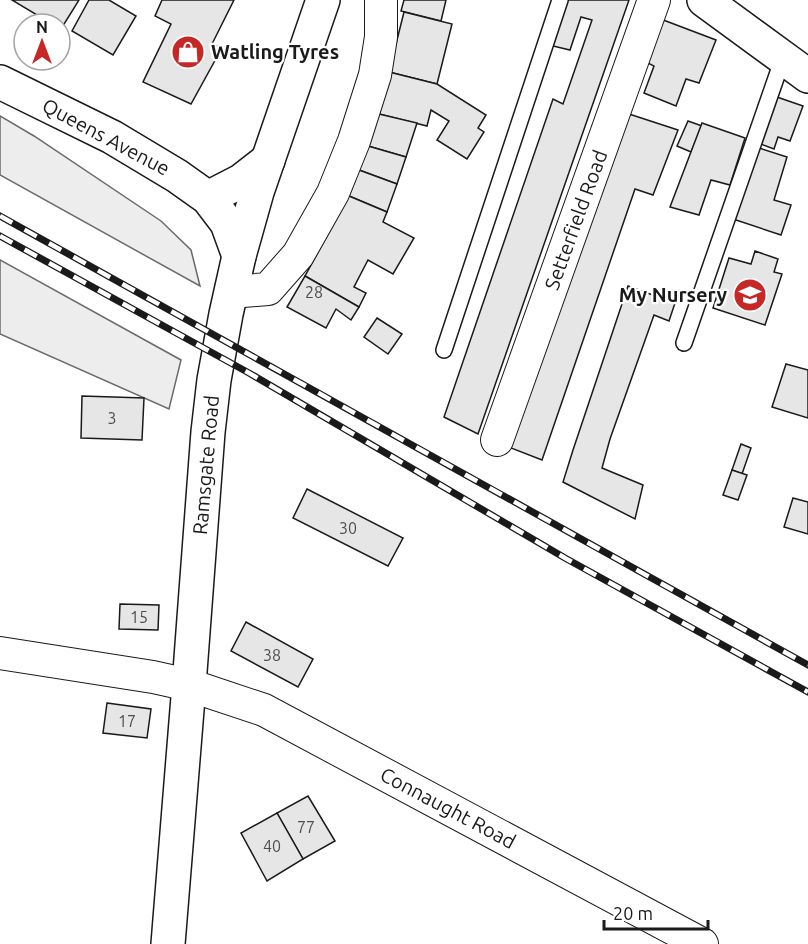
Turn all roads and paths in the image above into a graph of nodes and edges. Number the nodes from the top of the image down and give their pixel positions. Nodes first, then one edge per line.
1 (323, 0) edge
2 (381, 0) edge
3 (560, 0) edge
4 (654, 0) edge
5 (723, 6) edge
6 (796, 67) edge
7 (0, 82) edge
8 (268, 160) junction
9 (208, 198) junction
10 (239, 256) junction
11 (231, 292) junction
12 (684, 343) dead end
13 (444, 350) dead end
14 (497, 440) dead end
15 (0, 653) edge
16 (189, 685) junction
17 (168, 944) edge
18 (702, 944) edge

1 - 8 main road, Ramsgate Road
2 - 11 street
3 - 13 lane
4 - 14 street, Setterfield Road
5 - 6 main road
6 - 12 lane
7 - 9 main road, Queens Avenue
8 - 9 main road
8 - 10 main road, Ramsgate Road
9 - 10 main road, Queens Avenue
10 - 11 main road, Ramsgate Road
11 - 16 main road, Ramsgate Road
15 - 16 street, Connaught Road
16 - 17 main road, Ramsgate Road
16 - 18 street, Connaught Road

